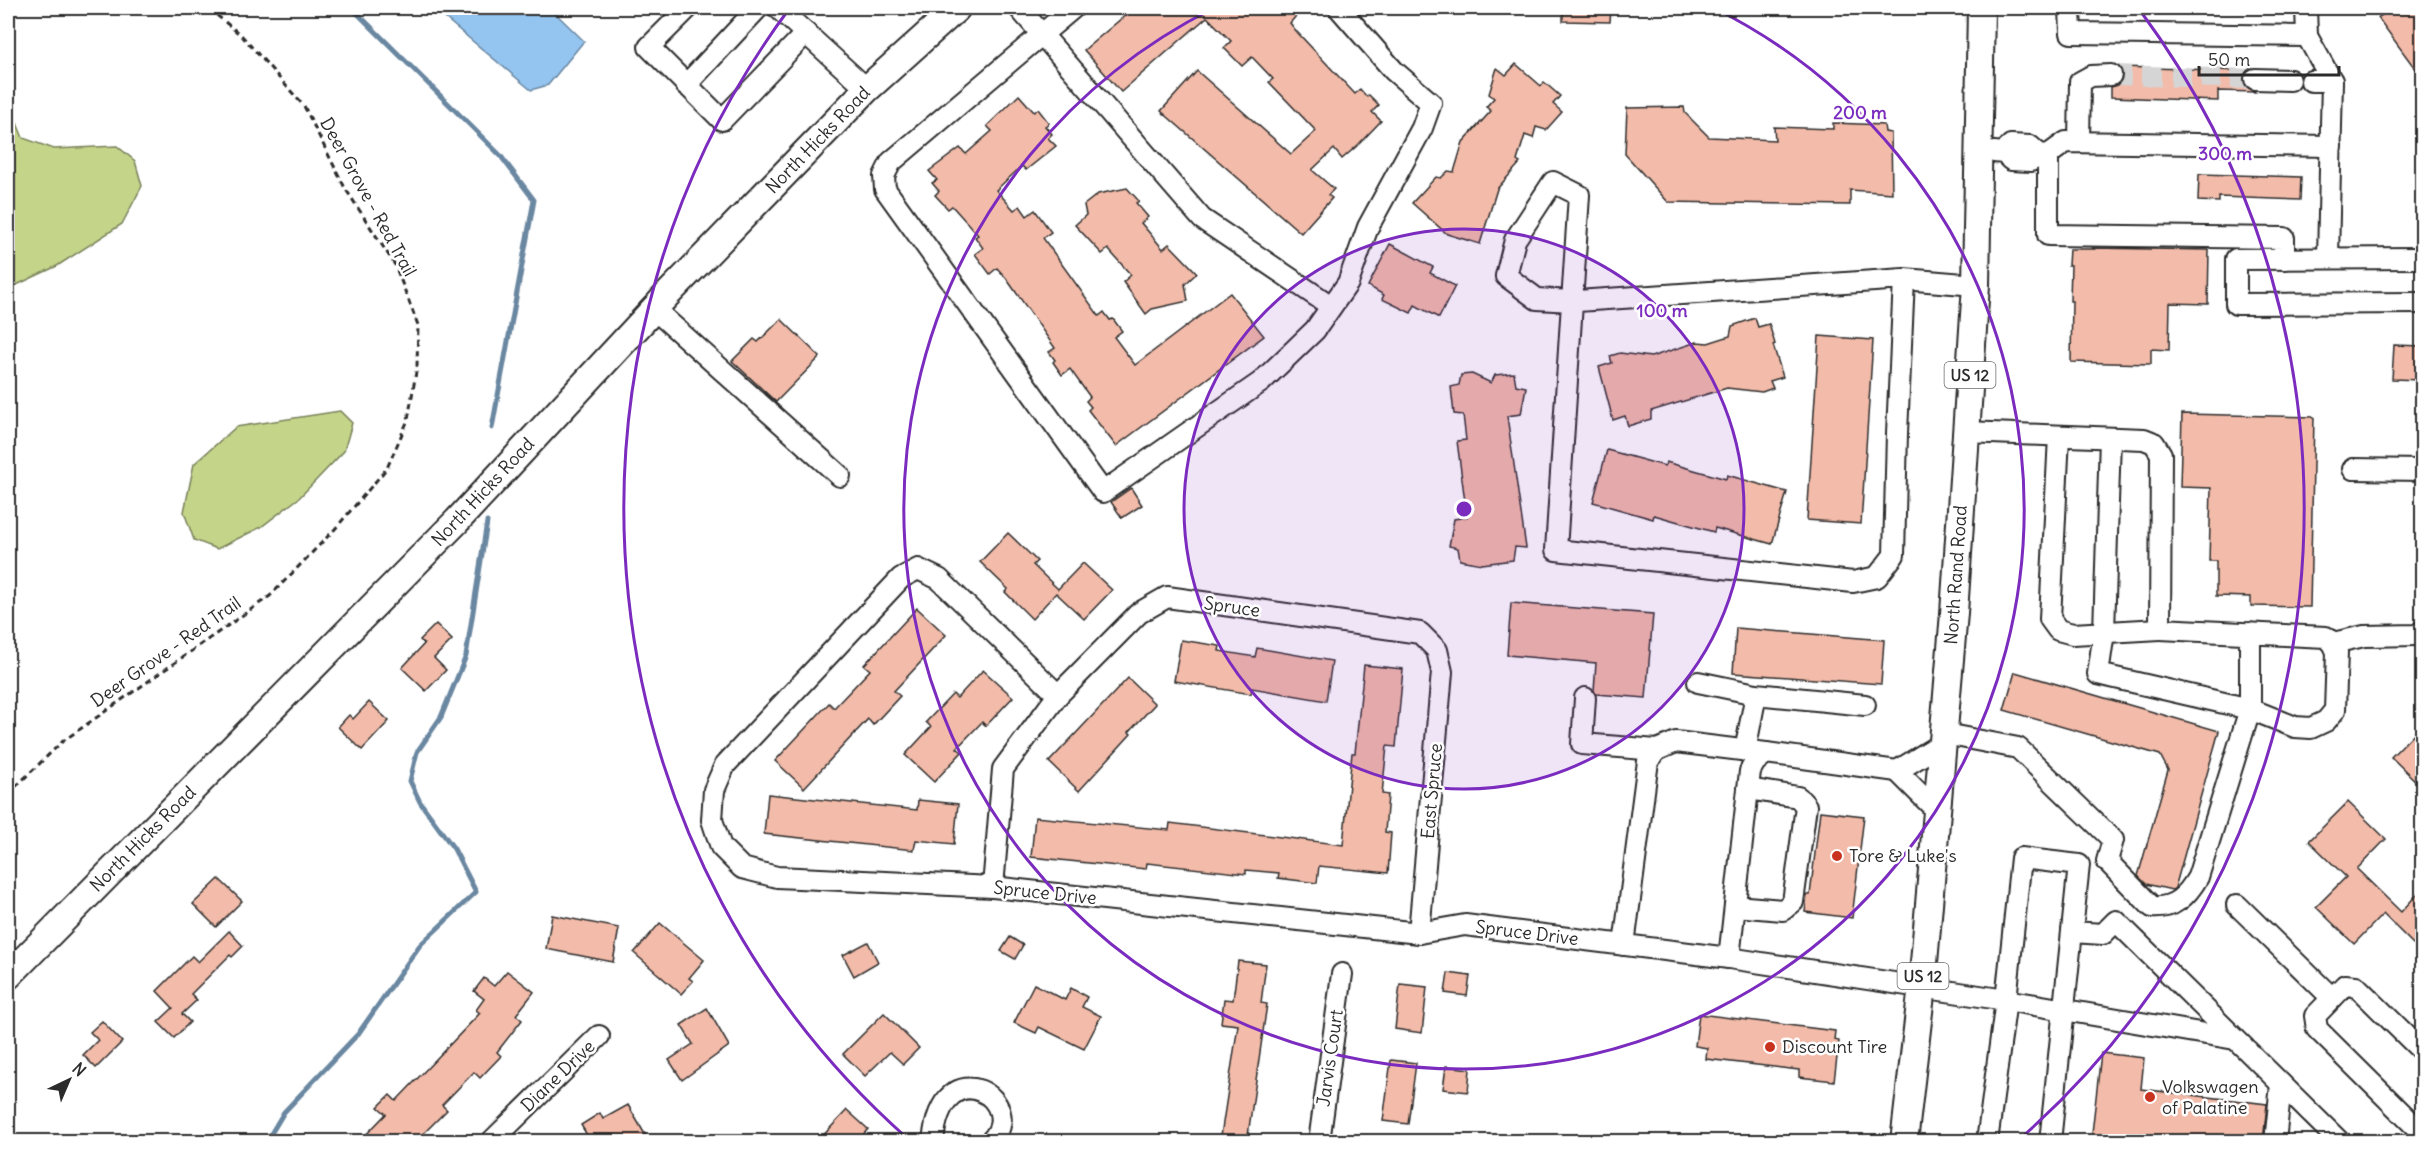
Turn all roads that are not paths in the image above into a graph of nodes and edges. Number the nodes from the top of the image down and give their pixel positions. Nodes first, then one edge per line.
1 (688, 8) edge
2 (758, 8) edge
3 (778, 8) edge
4 (957, 8) edge
5 (1018, 8) edge
6 (1073, 8) edge
7 (1340, 8) edge
8 (1981, 8) edge
9 (2070, 8) edge
10 (2306, 8) edge
11 (806, 33) junction
12 (1041, 33) junction
13 (2307, 36) junction
14 (2111, 75) tunnel mouth
15 (2255, 79) tunnel mouth
16 (2290, 80) dead end
17 (2311, 81) dead end
18 (2332, 81) junction
19 (686, 85) junction
20 (867, 89) junction
21 (2079, 142) junction
22 (2331, 146) junction
23 (1992, 152) junction
24 (2044, 154) junction
25 (2328, 258) junction
26 (2422, 258) edge
27 (2284, 259) junction
28 (1904, 279) junction
29 (1976, 285) junction
30 (1572, 301) junction
31 (2422, 303) edge
32 (1331, 306) junction
33 (654, 309) junction
34 (1966, 432) junction
35 (2059, 436) junction
36 (2110, 438) junction
37 (2353, 469) dead end
38 (2422, 470) edge
39 (840, 476) dead end
40 (2160, 629) junction
41 (2422, 631) edge
42 (2104, 632) junction
43 (2250, 633) junction
44 (2333, 642) junction
45 (1437, 650) joint
46 (1698, 682) dead end
47 (1756, 694) junction
48 (1058, 695) junction
49 (1586, 698) dead end
50 (1865, 705) dead end
51 (2250, 709) junction
52 (1945, 738) junction
53 (1657, 750) junction
54 (1745, 751) junction
55 (1766, 753) junction
56 (1897, 771) junction
57 (1748, 789) junction
58 (1935, 810) junction
59 (993, 887) junction
60 (2237, 905) dead end
61 (1735, 906) junction
62 (2072, 932) junction
63 (1419, 933) junction
64 (1624, 945) junction
65 (1730, 957) junction
66 (1342, 974) dead end
67 (8, 976) edge
68 (1922, 986) junction
69 (2332, 998) junction
70 (2006, 1000) junction
71 (2064, 1010) junction
72 (599, 1036) dead end
73 (2235, 1039) junction
74 (2422, 1051) edge
75 (2281, 1084) junction
76 (2422, 1133) edge
77 (491, 1142) edge
78 (933, 1142) edge
79 (990, 1142) edge
80 (1318, 1142) edge
81 (1904, 1142) edge
82 (1987, 1142) edge
83 (2050, 1142) edge
84 (2275, 1142) edge
85 (2340, 1142) edge

1 - 19 street
2 - 19 street
3 - 11 street
4 - 20 main road, North Hicks Road
5 - 12 street
6 - 12 street
7 - 32 street
8 - 23 main road, North Rand Road / US 12
9 - 13 street
10 - 13 street
11 - 19 street
11 - 20 street
12 - 32 street
12 - 32 street
13 - 18 street
14 - 21 street
15 - 16 street
17 - 18 street
18 - 22 street
20 - 33 main road, North Hicks Road
21 - 22 street
21 - 24 street
22 - 25 street
23 - 24 street
23 - 29 main road, North Rand Road / US 12
24 - 27 street
25 - 26 street
25 - 27 street
27 - 31 street
28 - 29 street
28 - 30 street
28 - 30 street
29 - 34 main road, North Rand Road / US 12
30 - 30 street
33 - 39 street
33 - 67 main road, North Hicks Road
34 - 35 street
34 - 52 main road, North Rand Road / US 12
35 - 36 street
35 - 42 street
36 - 40 street
36 - 42 street
37 - 38 street
40 - 42 street
40 - 43 street
41 - 44 street
42 - 51 street
43 - 44 street
43 - 51 street
44 - 51 street
45 - 48 street, Spruce
45 - 63 street, East Spruce
46 - 47 street
47 - 50 street
47 - 54 street
48 - 59 street, Spruce
48 - 59 street, Spruce Drive
49 - 53 street
51 - 52 street
52 - 56 street
52 - 58 main road, North Rand Road / US 12
53 - 54 street
53 - 64 street
54 - 55 street
55 - 56 street
55 - 57 street
56 - 58 street
57 - 61 street
57 - 61 street
58 - 68 main road, North Rand Road / US 12
59 - 63 street, Spruce Drive
60 - 69 street
61 - 65 street
62 - 70 street
62 - 71 street
62 - 73 street
63 - 64 street, Spruce Drive
64 - 65 street, Spruce Drive
65 - 68 street, Spruce Drive
66 - 80 street, Jarvis Court
68 - 70 street, Spruce Drive
68 - 81 main road, North Rand Road / US 12
69 - 74 street
69 - 76 street
70 - 71 street, Spruce Drive
70 - 82 street
71 - 73 street, Spruce Drive
71 - 83 street
72 - 77 street, Diane Drive
73 - 75 street
75 - 84 street
75 - 85 street
78 - 79 street

